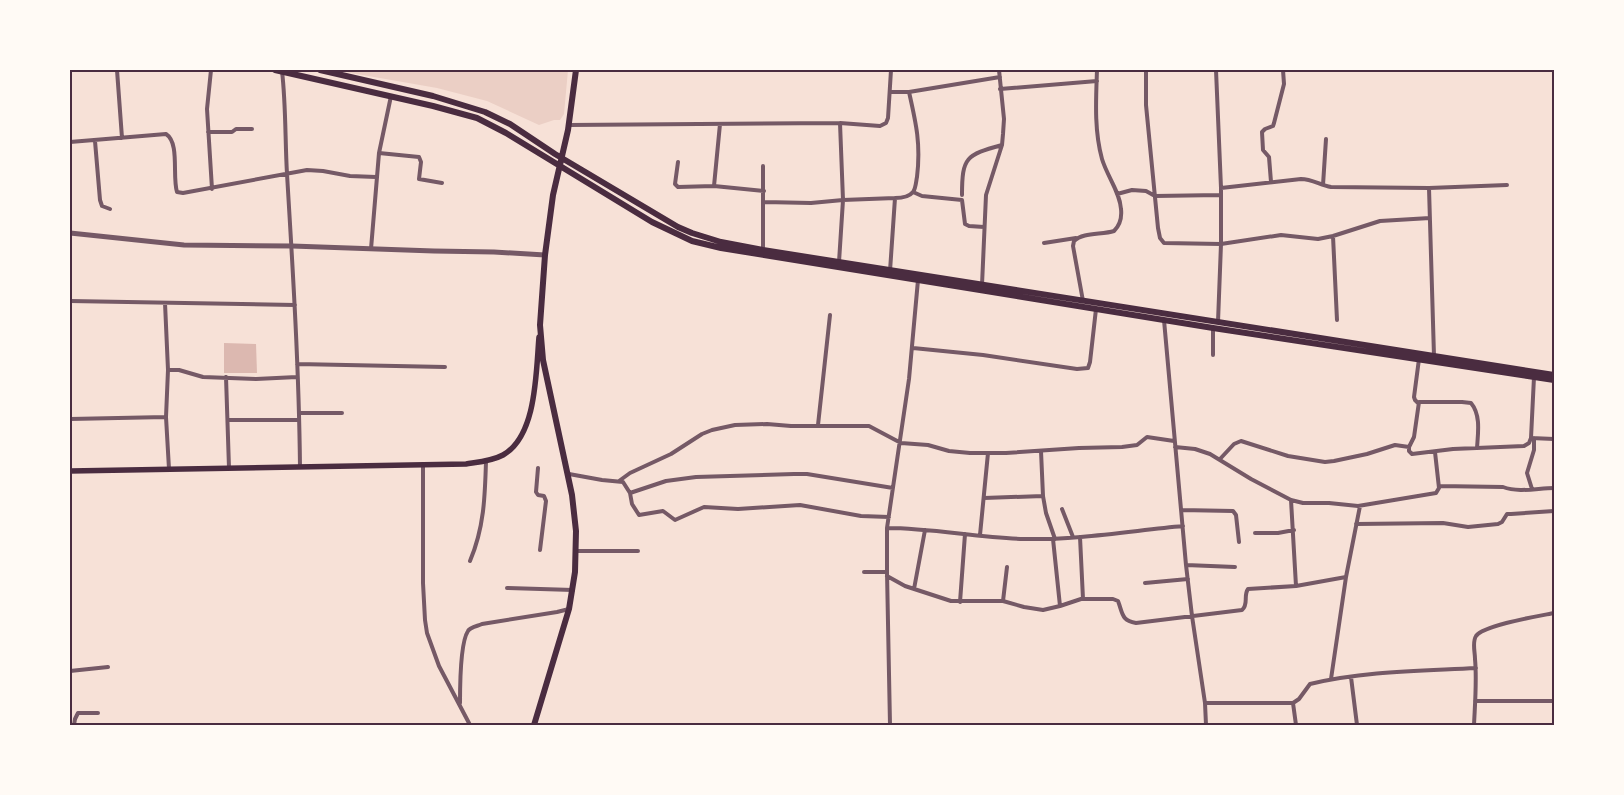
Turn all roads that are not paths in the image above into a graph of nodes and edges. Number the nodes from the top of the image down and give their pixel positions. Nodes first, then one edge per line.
1 (117, 70) edge
2 (211, 70) edge
3 (320, 70) edge
4 (576, 70) edge
5 (891, 70) edge
6 (999, 70) edge
7 (1097, 70) edge
8 (1146, 70) edge
9 (1216, 70) edge
10 (1283, 70) edge
11 (279, 71) edge
12 (1000, 77) junction
13 (1097, 81) junction
14 (1000, 89) junction
15 (890, 92) junction
16 (909, 92) junction
17 (391, 96) junction
18 (840, 123) junction
19 (720, 124) junction
20 (569, 125) junction
21 (252, 129) dead end
22 (208, 132) junction
23 (122, 138) junction
24 (1326, 139) dead end
25 (95, 141) junction
26 (70, 142) edge
27 (1002, 144) junction
28 (379, 153) junction
29 (562, 158) junction
30 (678, 162) dead end
31 (763, 166) dead end
32 (560, 167) junction
33 (287, 173) junction
34 (376, 177) junction
35 (442, 182) dead end
36 (1271, 182) junction
37 (1323, 185) junction
38 (1507, 185) dead end
39 (714, 186) junction
40 (1221, 188) junction
41 (1429, 188) junction
42 (212, 189) junction
43 (764, 191) junction
44 (913, 192) junction
45 (1117, 194) junction
46 (962, 195) dead end
47 (1220, 195) junction
48 (1156, 196) junction
49 (895, 198) junction
50 (843, 200) junction
51 (764, 202) junction
52 (110, 209) dead end
53 (1430, 218) junction
54 (984, 227) junction
55 (70, 233) edge
56 (1333, 236) junction
57 (1076, 238) junction
58 (1044, 242) dead end
59 (1221, 244) junction
60 (292, 246) junction
61 (371, 249) junction
62 (763, 250) junction
63 (545, 255) junction
64 (839, 262) junction
65 (890, 273) junction
66 (918, 280) junction
67 (982, 285) junction
68 (70, 301) edge
69 (1083, 301) junction
70 (165, 303) junction
71 (295, 305) junction
72 (1096, 309) junction
73 (541, 310) junction
74 (830, 315) dead end
75 (1164, 320) junction
76 (1337, 320) dead end
77 (1218, 322) junction
78 (1213, 328) junction
79 (913, 348) junction
80 (1213, 355) dead end
81 (1434, 356) junction
82 (1419, 359) junction
83 (297, 364) junction
84 (445, 367) dead end
85 (168, 370) junction
86 (1554, 375) edge
87 (226, 377) junction
88 (297, 377) junction
89 (1534, 377) junction
90 (1554, 380) edge
91 (1418, 403) junction
92 (342, 413) dead end
93 (299, 414) junction
94 (166, 417) junction
95 (70, 419) edge
96 (228, 420) junction
97 (299, 420) junction
98 (818, 425) junction
99 (1533, 438) junction
100 (1554, 439) edge
101 (1174, 441) junction
102 (901, 443) junction
103 (1175, 447) junction
104 (1409, 447) junction
105 (1478, 448) junction
106 (1041, 451) junction
107 (1435, 452) junction
108 (988, 453) junction
109 (1220, 459) junction
110 (486, 461) junction
111 (423, 464) junction
112 (300, 467) junction
113 (230, 468) junction
114 (538, 468) dead end
115 (169, 469) junction
116 (70, 471) edge
117 (569, 474) junction
118 (619, 481) junction
119 (1439, 486) junction
120 (893, 488) junction
121 (1554, 488) edge
122 (1532, 489) junction
123 (630, 493) junction
124 (1044, 496) junction
125 (984, 498) junction
126 (1291, 500) junction
127 (1357, 506) junction
128 (1062, 509) dead end
129 (1181, 510) junction
130 (1554, 510) edge
131 (888, 517) junction
132 (1356, 524) junction
133 (1183, 526) junction
134 (888, 528) junction
135 (925, 530) junction
136 (1294, 530) junction
137 (1255, 532) dead end
138 (966, 534) junction
139 (980, 535) junction
140 (1073, 537) junction
141 (1080, 537) junction
142 (1054, 539) junction
143 (1239, 542) dead end
144 (540, 550) dead end
145 (576, 551) junction
146 (638, 551) dead end
147 (470, 561) dead end
148 (1186, 565) junction
149 (1007, 567) dead end
150 (1235, 567) dead end
151 (864, 572) dead end
152 (887, 574) junction
153 (1346, 578) junction
154 (1188, 579) junction
155 (1144, 583) dead end
156 (1296, 586) junction
157 (507, 588) dead end
158 (914, 589) junction
159 (572, 590) junction
160 (1083, 599) junction
161 (1003, 601) junction
162 (960, 602) junction
163 (1060, 606) junction
164 (570, 609) junction
165 (1554, 613) edge
166 (1192, 616) junction
167 (108, 667) dead end
168 (1476, 668) junction
169 (70, 671) edge
170 (1351, 677) junction
171 (1331, 679) junction
172 (1554, 701) edge
173 (1475, 702) junction
174 (1206, 703) junction
175 (1294, 703) junction
176 (460, 704) junction
177 (98, 713) dead end
178 (74, 725) edge
179 (470, 725) edge
180 (534, 725) edge
181 (890, 725) edge
182 (1206, 725) edge
183 (1296, 725) edge
184 (1357, 725) edge
185 (1474, 725) edge

1 - 23 street
2 - 22 street
3 - 29 main road
4 - 20 main road
5 - 15 street
6 - 12 street
7 - 13 street
8 - 48 street
9 - 40 street
10 - 36 street
11 - 17 main road
11 - 33 street
12 - 14 street
12 - 16 street
13 - 14 street
13 - 45 street
14 - 27 street
15 - 16 street
15 - 18 street
16 - 44 street
17 - 28 street
17 - 32 main road
18 - 19 street
18 - 50 street
19 - 20 street
19 - 39 street
20 - 29 main road
21 - 22 street
22 - 42 street
23 - 25 street
23 - 42 street
24 - 37 street
25 - 26 street
25 - 52 street
27 - 46 street
27 - 54 street
28 - 34 street
28 - 35 street
29 - 32 main road
29 - 62 main road
30 - 39 street
31 - 43 street
32 - 63 main road
32 - 65 main road
33 - 34 street
33 - 42 street
33 - 60 street
34 - 61 street
36 - 37 street
36 - 40 street
37 - 41 street
38 - 41 street
39 - 43 street
40 - 47 street
41 - 53 street
43 - 51 street
44 - 49 street
44 - 54 street
45 - 48 street
45 - 57 street
47 - 48 street
47 - 59 street
48 - 59 street
49 - 50 street
49 - 65 street
50 - 51 street
50 - 64 street
51 - 62 street
53 - 56 street
53 - 81 street
54 - 67 street
55 - 60 street
56 - 59 street
56 - 76 street
57 - 58 street
57 - 69 street
59 - 77 street
60 - 61 street
60 - 71 street
61 - 63 street
62 - 64 main road
63 - 73 main road
64 - 65 main road
65 - 66 main road
65 - 67 main road
66 - 72 main road
66 - 79 street
67 - 69 main road
68 - 70 street
69 - 77 main road
70 - 71 street
70 - 85 street
71 - 83 street
72 - 75 main road
72 - 79 street
73 - 110 main road
73 - 117 main road
74 - 98 street
75 - 78 main road
75 - 101 street
77 - 81 main road
78 - 80 street
78 - 82 main road
79 - 102 street
81 - 86 main road
82 - 89 main road
82 - 91 street
83 - 84 street
83 - 88 street
85 - 87 street
85 - 94 street
87 - 88 street
87 - 96 street
88 - 93 street
89 - 90 main road
89 - 99 street
91 - 104 street
91 - 105 street
92 - 93 street
93 - 97 street
94 - 95 street
94 - 115 street
96 - 97 street
96 - 113 street
97 - 112 street
98 - 102 street
98 - 118 street
99 - 100 street
99 - 105 street
99 - 122 street
101 - 103 street
101 - 106 street
102 - 108 street
102 - 120 street
103 - 109 street
103 - 129 street
104 - 107 street
104 - 109 street
105 - 107 street
106 - 108 street
106 - 124 street
107 - 119 street
108 - 125 street
109 - 126 street
110 - 111 main road
110 - 147 street
111 - 112 main road
111 - 176 street
112 - 113 main road
113 - 115 main road
114 - 144 street
115 - 116 main road
117 - 118 street
117 - 145 main road
118 - 123 street
119 - 122 street
119 - 127 street
120 - 123 street
120 - 131 street
121 - 122 street
123 - 131 street
124 - 125 street
124 - 142 street
125 - 139 street
126 - 127 street
126 - 136 street
127 - 132 street
128 - 140 street
129 - 133 street
129 - 143 street
130 - 132 street
131 - 134 street
132 - 153 street
133 - 141 street
133 - 148 street
134 - 135 street
134 - 152 street
135 - 138 street
135 - 158 street
136 - 137 street
136 - 156 street
138 - 139 street
138 - 162 street
139 - 142 street
140 - 141 street
140 - 142 street
141 - 160 street
142 - 163 street
145 - 146 street
145 - 159 main road
148 - 150 street
148 - 154 street
149 - 161 street
151 - 152 street
152 - 158 street
152 - 181 street
153 - 156 street
153 - 171 street
154 - 155 street
154 - 166 street
156 - 166 street
157 - 159 street
158 - 162 street
159 - 164 main road
160 - 163 street
160 - 166 street
161 - 162 street
161 - 163 street
164 - 176 street
164 - 180 main road
165 - 168 street
166 - 174 street
167 - 169 street
168 - 170 street
168 - 173 street
170 - 171 street
170 - 184 street
171 - 175 street
172 - 173 street
173 - 185 street
174 - 175 street
174 - 182 street
175 - 183 street
176 - 179 street
177 - 178 street

